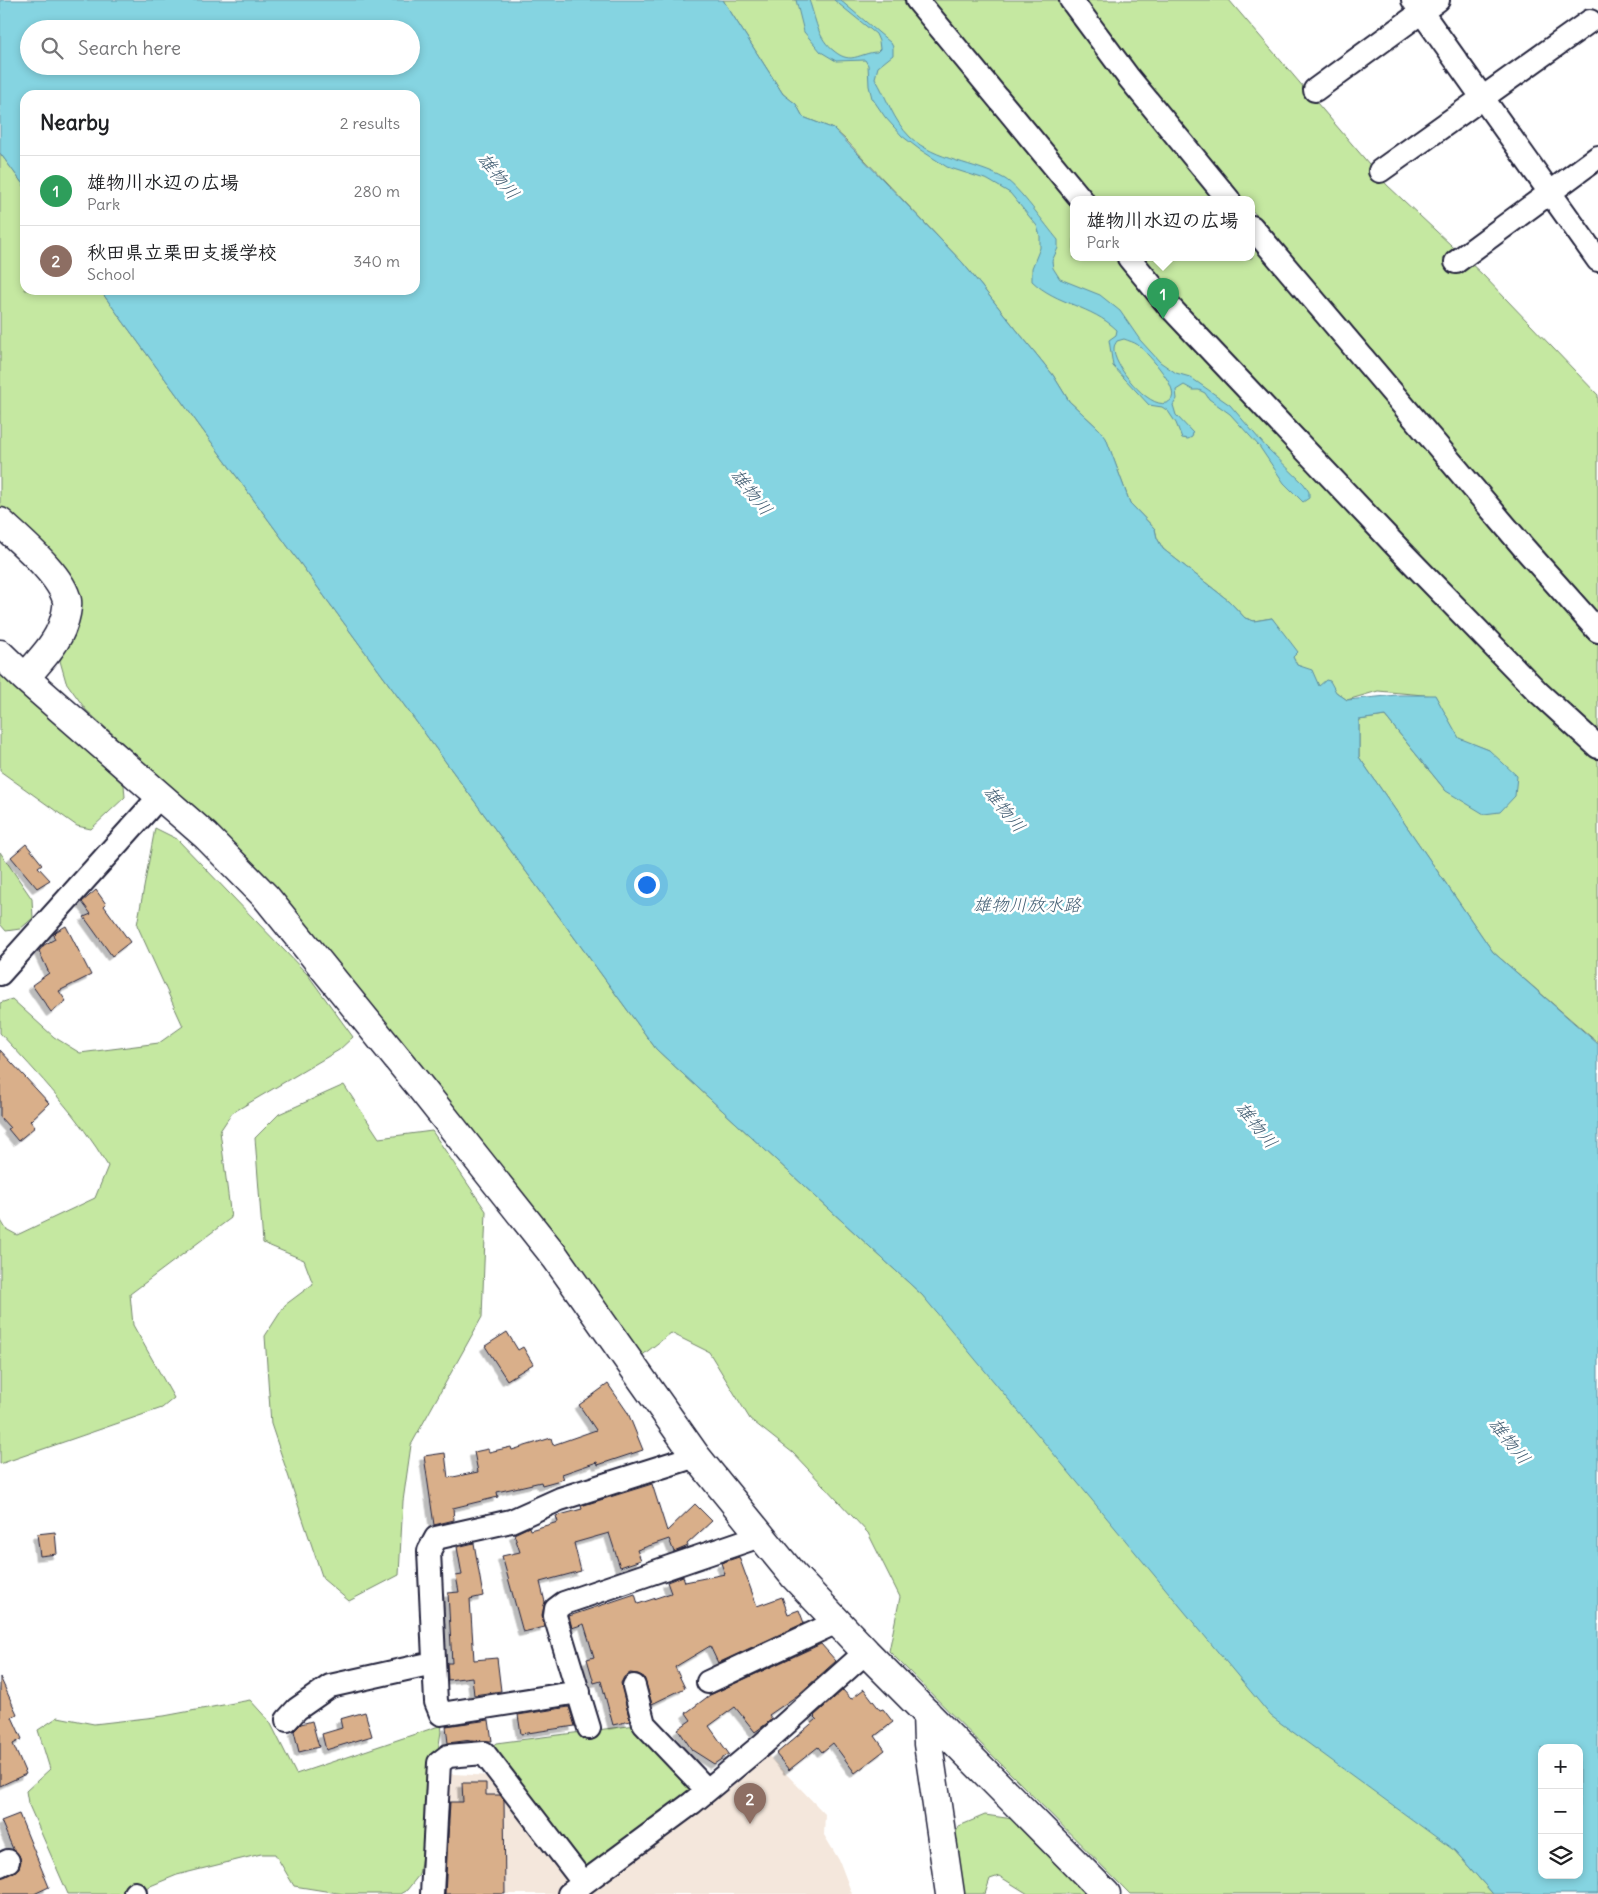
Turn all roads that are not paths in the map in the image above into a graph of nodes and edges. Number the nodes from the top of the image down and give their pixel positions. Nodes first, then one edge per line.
1 (917, 0) edge
2 (1071, 0) edge
3 (1424, 4) edge
4 (1590, 21) dead end
5 (1315, 90) dead end
6 (1482, 97) junction
7 (1598, 158) edge
8 (1380, 171) dead end
9 (1550, 192) junction
10 (1079, 196) edge
11 (1226, 196) edge
12 (1255, 231) edge
13 (1598, 260) edge
14 (1131, 261) edge
15 (1456, 262) dead end
16 (0, 522) edge
17 (1598, 631) edge
18 (0, 654) edge
19 (25, 678) junction
20 (1598, 747) edge
21 (161, 796) junction
22 (0, 974) edge
23 (696, 1456) junction
24 (760, 1536) junction
25 (838, 1622) junction
26 (866, 1652) junction
27 (433, 1663) junction
28 (708, 1682) dead end
29 (634, 1686) dead end
30 (579, 1692) junction
31 (927, 1713) junction
32 (287, 1720) dead end
33 (589, 1728) dead end
34 (707, 1790) junction
35 (576, 1888) edge
36 (432, 1894) edge
37 (950, 1894) edge
38 (1106, 1894) edge

1 - 10 street
2 - 11 street
3 - 5 street
3 - 6 street
4 - 6 street
6 - 8 street
6 - 9 street
7 - 9 street
9 - 13 street
9 - 15 street
12 - 17 street
14 - 20 street
16 - 19 street
18 - 19 street
19 - 21 street
21 - 22 street
21 - 23 street
23 - 24 street
23 - 27 street
24 - 25 street
24 - 30 street
25 - 26 street
25 - 28 street
26 - 31 street
26 - 34 street
27 - 30 street
27 - 32 street
29 - 34 street
30 - 33 street
31 - 37 street
31 - 38 street
34 - 35 street
35 - 36 street

